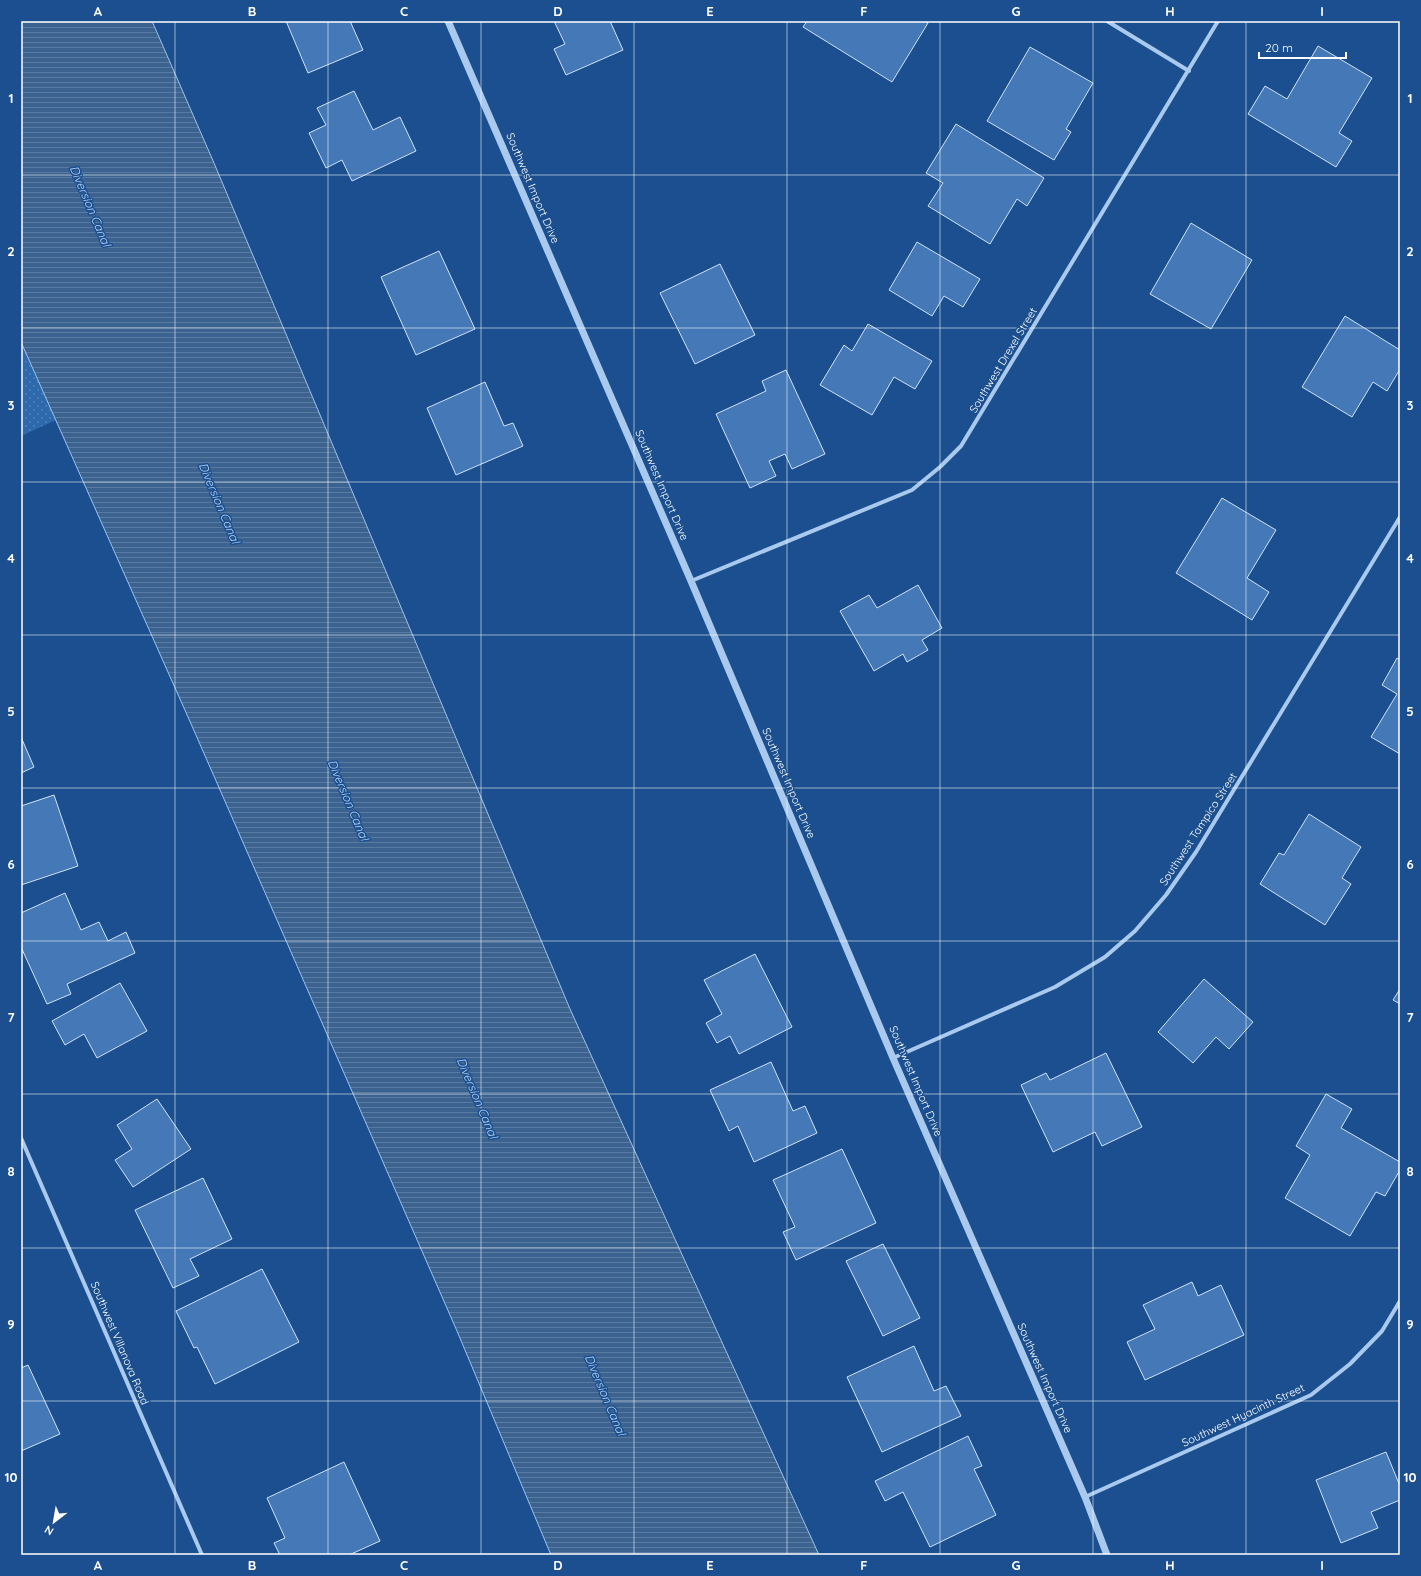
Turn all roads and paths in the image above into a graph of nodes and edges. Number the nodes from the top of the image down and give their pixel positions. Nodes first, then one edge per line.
1 (448, 21) edge
2 (1107, 21) edge
3 (1218, 21) edge
4 (1189, 71) junction
5 (1400, 517) edge
6 (691, 581) junction
7 (893, 1058) junction
8 (21, 1138) edge
9 (1400, 1301) edge
10 (1085, 1497) junction
11 (202, 1555) edge
12 (1107, 1555) edge

1 - 6 street, Southwest Import Drive
2 - 4 street
3 - 4 street, Southwest Drexel Street
4 - 6 street, Southwest Drexel Street
5 - 7 street, Southwest Tampico Street
6 - 7 street, Southwest Import Drive
7 - 10 street, Southwest Import Drive
8 - 11 street, Southwest Villanova Road
9 - 10 street, Southwest Hyacinth Street
10 - 12 street, Southwest Import Drive

